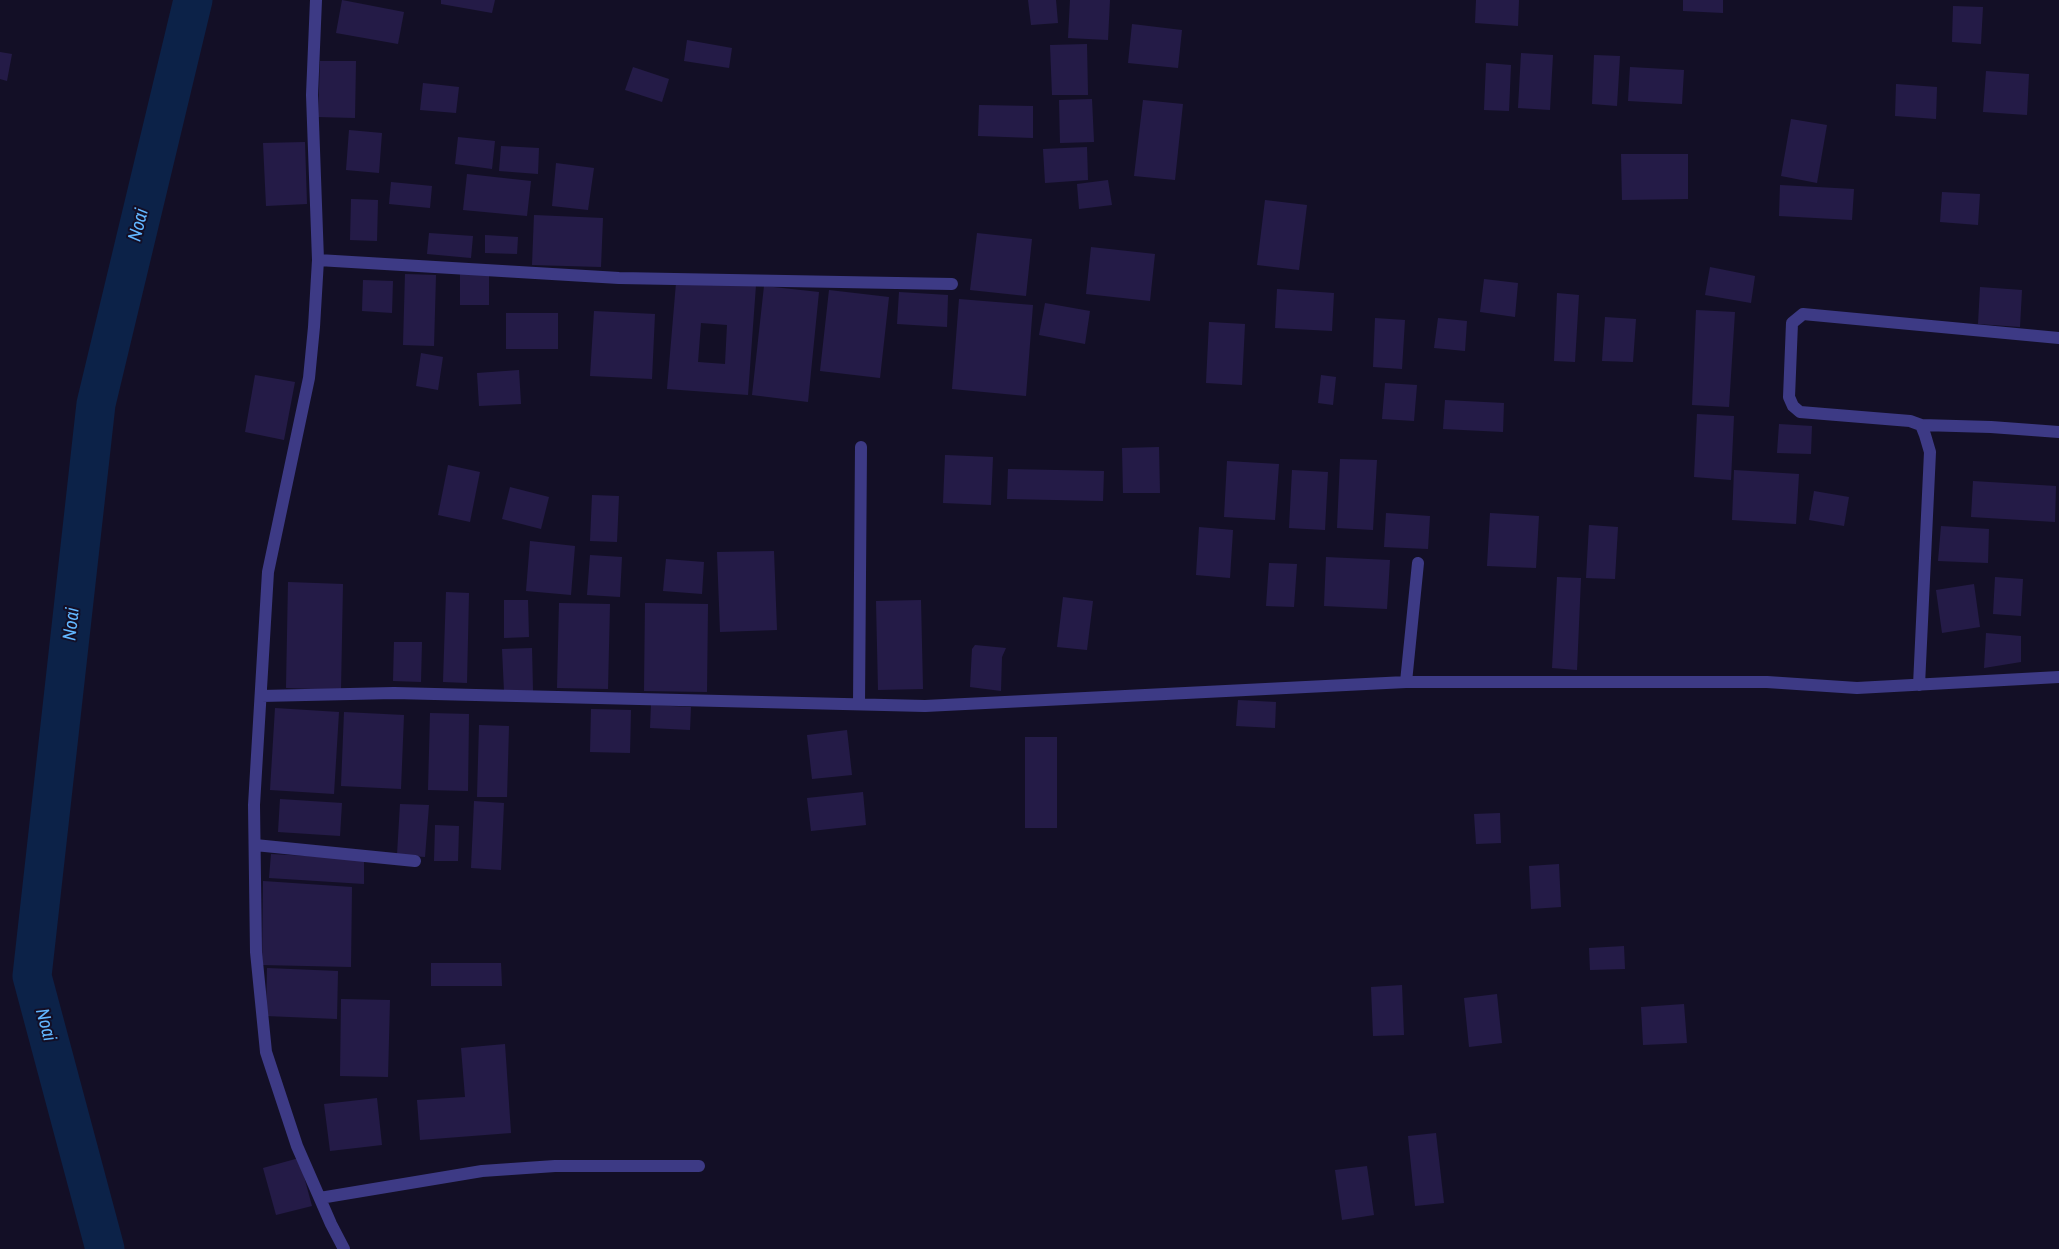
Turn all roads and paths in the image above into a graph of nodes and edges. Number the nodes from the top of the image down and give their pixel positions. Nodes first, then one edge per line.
1 (316, 0) edge
2 (318, 260) junction
3 (952, 284) dead end
4 (2059, 338) edge
5 (1921, 425) junction
6 (2059, 432) edge
7 (861, 447) dead end
8 (1418, 563) dead end
9 (2059, 677) edge
10 (1406, 682) junction
11 (1919, 685) junction
12 (261, 696) junction
13 (859, 704) junction
14 (255, 845) junction
15 (415, 861) dead end
16 (699, 1166) dead end
17 (320, 1198) junction
18 (344, 1249) edge

1 - 2 street
2 - 3 street
2 - 12 street
4 - 5 street
5 - 6 street
5 - 11 street
7 - 13 street
8 - 10 street
9 - 11 street
10 - 11 street
10 - 13 street
12 - 13 street
12 - 14 street
14 - 15 street
14 - 17 street
16 - 17 street
17 - 18 street

